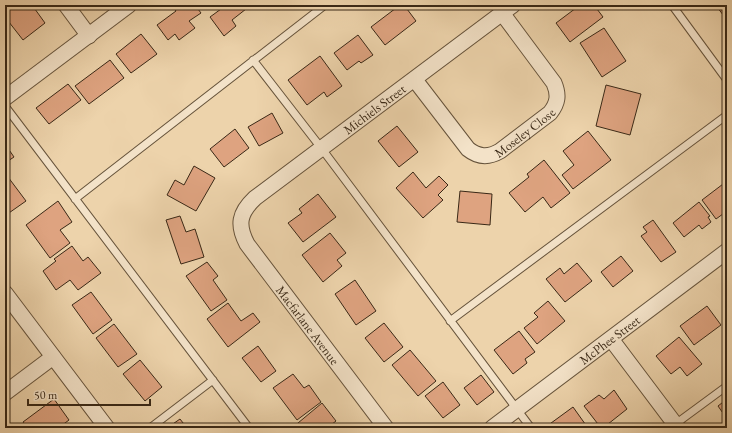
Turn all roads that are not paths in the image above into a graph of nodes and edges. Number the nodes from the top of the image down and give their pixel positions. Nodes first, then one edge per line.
1 (66, 5) edge
2 (129, 5) edge
3 (325, 5) edge
4 (672, 5) edge
5 (508, 9) edge
6 (88, 36) junction
7 (253, 60) junction
8 (415, 80) junction
9 (727, 80) edge
10 (5, 98) edge
11 (5, 106) edge
12 (727, 114) edge
13 (322, 149) junction
14 (75, 199) junction
15 (241, 219) joint
16 (727, 251) edge
17 (5, 293) edge
18 (450, 321) junction
19 (611, 339) junction
20 (53, 357) junction
21 (213, 380) junction
22 (727, 386) edge
23 (5, 393) edge
24 (517, 409) junction
25 (675, 427) edge
26 (107, 428) edge
27 (150, 428) edge
28 (249, 428) edge
29 (386, 428) edge
30 (492, 428) edge
31 (531, 428) edge

1 - 6 street
2 - 6 street
3 - 7 lane
4 - 9 lane
5 - 8 street, Michiels Street
5 - 8 street, Moseley Close
6 - 10 street
7 - 13 lane
7 - 14 lane
8 - 13 street, Michiels Street
11 - 14 lane
12 - 18 lane
13 - 15 street, Michiels Street
13 - 18 lane
14 - 21 lane
15 - 29 street, Macfarlane Avenue
16 - 19 street, McPhee Street
17 - 20 street
18 - 24 lane
19 - 24 street, McPhee Street
19 - 25 street
20 - 23 street
20 - 26 street
21 - 27 lane
21 - 28 lane
22 - 25 lane
24 - 30 street, McPhee Street
24 - 31 lane

